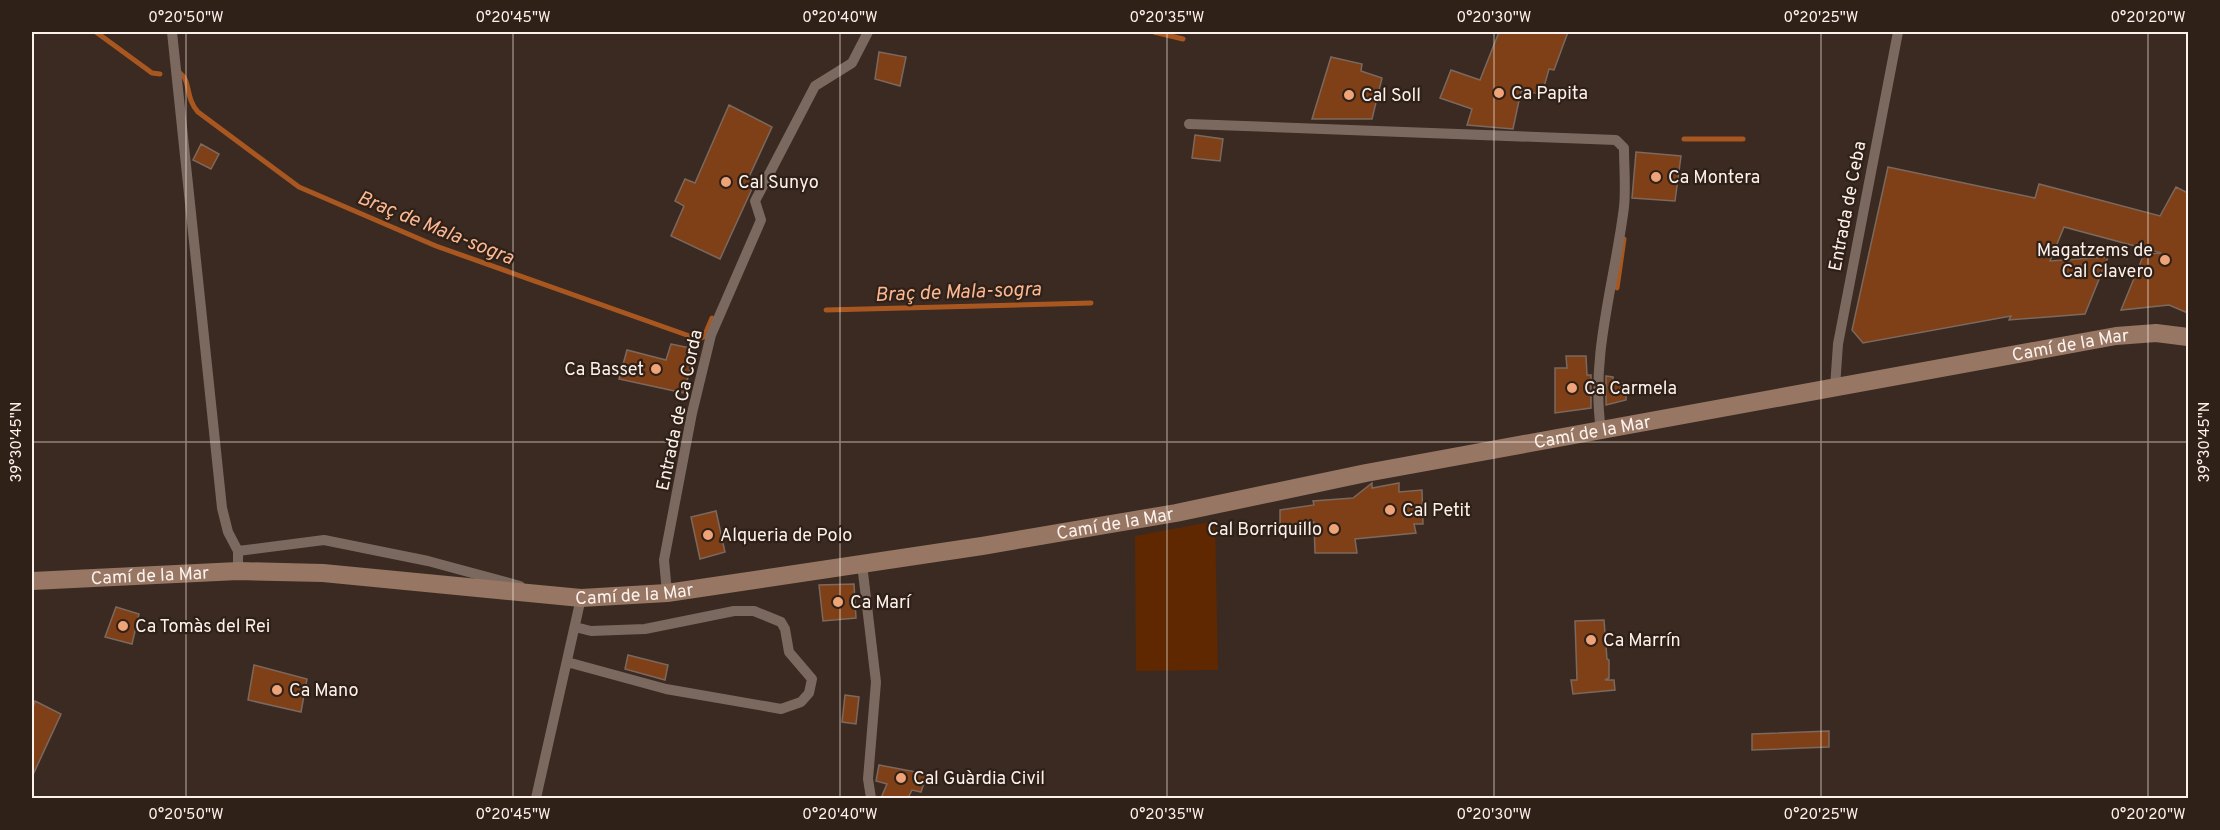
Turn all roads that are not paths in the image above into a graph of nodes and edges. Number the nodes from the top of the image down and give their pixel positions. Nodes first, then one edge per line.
1 (172, 32) edge
2 (868, 32) edge
3 (1898, 32) edge
4 (1189, 124) dead end
5 (2188, 337) edge
6 (1835, 387) junction
7 (1601, 430) junction
8 (238, 551) junction
9 (862, 564) junction
10 (238, 571) junction
11 (32, 581) edge
12 (667, 593) junction
13 (548, 595) junction
14 (581, 598) junction
15 (575, 627) junction
16 (567, 662) junction
17 (536, 798) edge
18 (871, 798) edge

1 - 8 lane
2 - 12 lane, Entrada de Ca Corda
3 - 6 lane, Entrada de Ceba
4 - 7 lane
5 - 6 main road, Camí de la Mar
6 - 7 main road, Camí de la Mar
7 - 9 main road, Camí de la Mar
8 - 10 lane
8 - 13 lane
9 - 12 main road, Camí de la Mar
9 - 18 lane
10 - 11 main road, Camí de la Mar
10 - 13 main road, Camí de la Mar
12 - 14 main road, Camí de la Mar
13 - 14 main road, Camí de la Mar
14 - 15 lane
15 - 16 lane
15 - 16 lane
16 - 17 lane

